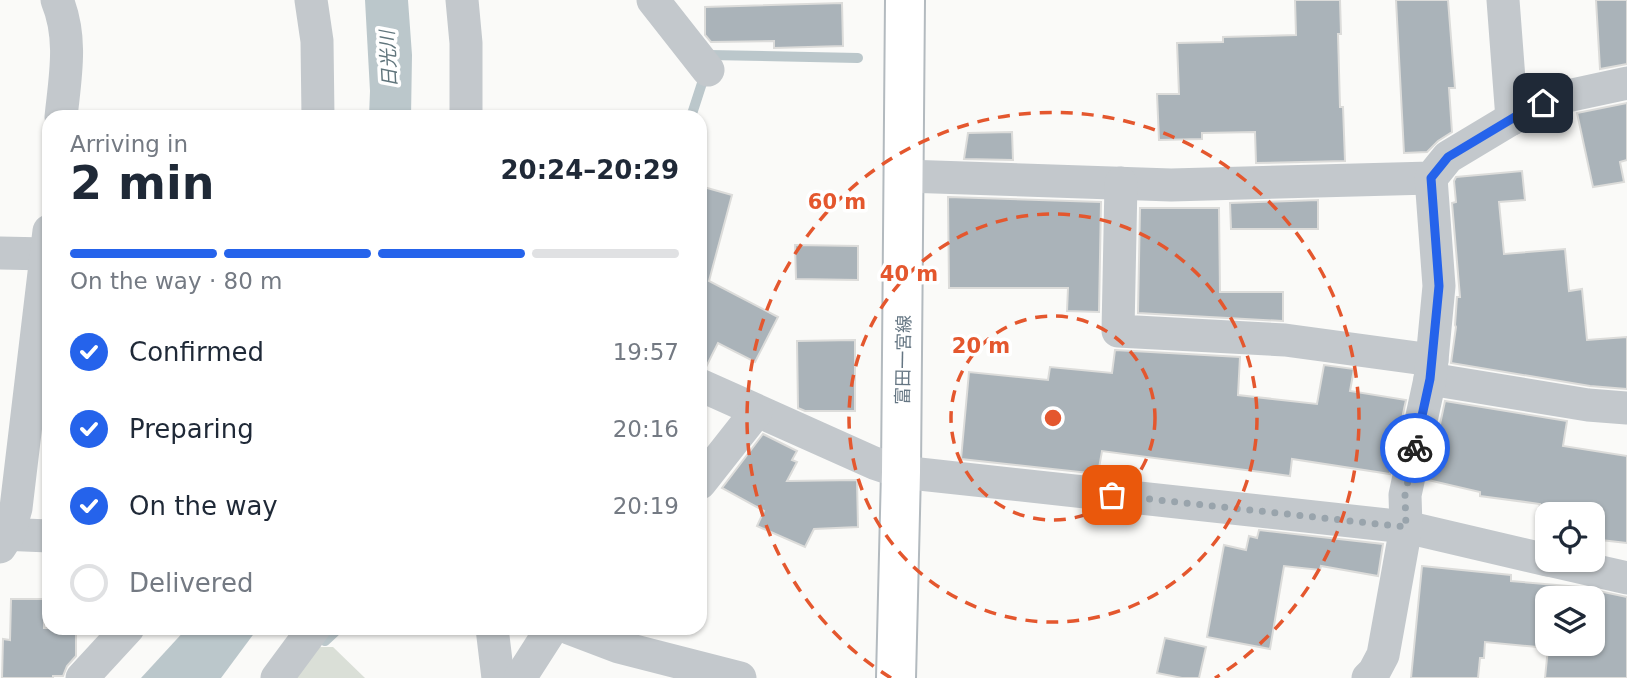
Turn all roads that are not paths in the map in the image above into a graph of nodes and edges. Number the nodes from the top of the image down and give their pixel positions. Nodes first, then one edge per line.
1 (57, 0) edge
2 (311, 0) edge
3 (462, 0) edge
4 (653, 0) edge
5 (905, 0) edge
6 (1503, 0) edge
7 (708, 70) dead end
8 (1627, 83) edge
9 (62, 110) edge
10 (318, 110) edge
11 (466, 110) edge
12 (1512, 119) junction
13 (905, 176) junction
14 (1431, 178) junction
15 (1121, 183) junction
16 (42, 243) edge
17 (0, 253) edge
18 (42, 292) edge
19 (1431, 370) junction
20 (707, 388) edge
21 (1627, 408) edge
22 (756, 412) junction
23 (901, 472) junction
24 (707, 473) edge
25 (1406, 527) junction
26 (42, 536) edge
27 (3, 538) edge
28 (1535, 557) edge
29 (1601, 572) edge
30 (1627, 578) edge
31 (122, 635) edge
32 (309, 635) edge
33 (493, 635) edge
34 (548, 635) edge
35 (586, 635) edge
36 (82, 678) edge
37 (278, 678) edge
38 (498, 678) edge
39 (520, 678) edge
40 (740, 678) edge
41 (896, 678) edge
42 (1368, 678) edge

1 - 9 street
2 - 10 street
3 - 11 street
4 - 7 street
5 - 13 main road, 富田一宮線
6 - 12 street
8 - 12 street
12 - 14 street
13 - 15 street
13 - 23 main road, 富田一宮線
14 - 15 street
14 - 19 street
15 - 19 street
16 - 17 street
18 - 27 street
19 - 21 street
19 - 25 street
20 - 22 street
22 - 23 street
22 - 24 street
23 - 25 street
23 - 41 main road, 富田一宮線
25 - 28 street
25 - 42 street
26 - 27 street
29 - 30 street
31 - 36 street
32 - 37 street
33 - 38 street
34 - 39 street
35 - 40 street

